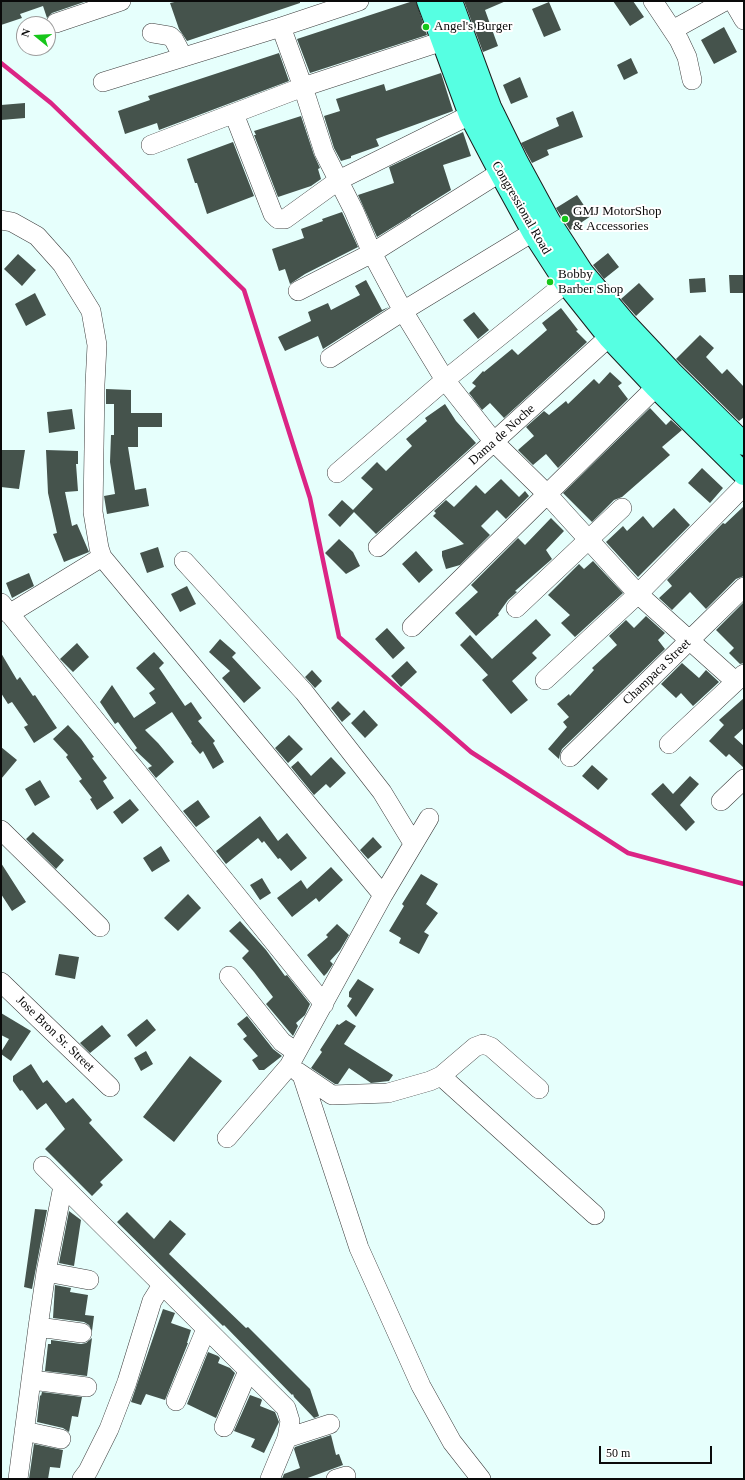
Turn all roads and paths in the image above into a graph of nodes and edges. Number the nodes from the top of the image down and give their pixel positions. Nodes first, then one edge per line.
1 (121, 1) edge
2 (359, 1) edge
3 (428, 1) edge
4 (451, 1) edge
5 (653, 1) edge
6 (725, 1) edge
7 (733, 1) edge
8 (744, 20) edge
9 (56, 23) dead end
10 (281, 27) junction
11 (673, 31) junction
12 (152, 33) dead end
13 (443, 41) junction
14 (183, 57) junction
15 (692, 80) dead end
16 (103, 82) dead end
17 (303, 87) junction
18 (234, 114) junction
19 (470, 115) junction
20 (151, 145) dead end
21 (508, 167) junction
22 (339, 180) junction
23 (1, 220) edge
24 (533, 232) junction
25 (372, 252) junction
26 (566, 283) junction
27 (298, 291) dead end
28 (402, 311) junction
29 (625, 323) junction
30 (609, 338) junction
31 (330, 358) dead end
32 (445, 380) junction
33 (656, 387) junction
34 (494, 442) junction
35 (744, 444) edge
36 (337, 473) dead end
37 (744, 474) edge
38 (744, 486) edge
39 (547, 494) junction
40 (622, 508) dead end
41 (589, 539) junction
42 (378, 546) dead end
43 (102, 557) junction
44 (184, 561) dead end
45 (744, 587) edge
46 (638, 594) junction
47 (516, 608) dead end
48 (5, 609) edge
49 (412, 627) dead end
50 (690, 640) junction
51 (740, 678) edge
52 (545, 680) dead end
53 (669, 744) dead end
54 (570, 757) dead end
55 (744, 779) edge
56 (721, 801) dead end
57 (429, 818) dead end
58 (1, 830) edge
59 (413, 843) junction
60 (383, 894) junction
61 (100, 927) dead end
62 (229, 976) dead end
63 (1, 982) edge
64 (324, 1004) junction
65 (295, 1064) junction
66 (441, 1076) junction
67 (110, 1087) dead end
68 (539, 1089) dead end
69 (227, 1138) dead end
70 (42, 1166) dead end
71 (63, 1186) junction
72 (595, 1215) dead end
73 (46, 1272) junction
74 (89, 1280) dead end
75 (162, 1285) junction
76 (38, 1326) junction
77 (206, 1329) junction
78 (82, 1333) dead end
79 (248, 1371) junction
80 (32, 1380) junction
81 (87, 1387) dead end
82 (176, 1401) dead end
83 (330, 1424) dead end
84 (224, 1427) dead end
85 (24, 1431) junction
86 (287, 1438) junction
87 (61, 1439) dead end
88 (18, 1479) edge
89 (82, 1479) edge
90 (270, 1479) edge
91 (481, 1479) edge

1 - 9 street
2 - 10 street
3 - 13 main road, Congressional Road
4 - 21 main road, Congressional Road
5 - 11 street
6 - 11 street
7 - 8 street
10 - 14 street
10 - 17 street
11 - 15 street
12 - 14 street
13 - 17 street
13 - 19 main road, Congressional Road
14 - 16 street
17 - 18 street
17 - 22 street
18 - 20 street
18 - 22 street
19 - 21 main road, Congressional Road
19 - 22 street
21 - 24 main road, Congressional Road
21 - 25 street
21 - 29 main road, Congressional Road
22 - 25 street
23 - 43 street
24 - 26 main road, Congressional Road
24 - 28 street
25 - 27 street
25 - 28 street
26 - 30 main road, Congressional Road
26 - 32 street
28 - 31 street
28 - 32 street
29 - 30 street, Dama de Noche
29 - 35 main road, Congressional Road
30 - 33 main road, Congressional Road
30 - 34 street, Dama de Noche
32 - 34 street
32 - 36 street
33 - 37 main road, Congressional Road
33 - 39 street
34 - 39 street
34 - 42 street, Dama de Noche
38 - 46 street
39 - 41 street
39 - 49 street
40 - 41 street
41 - 46 street
41 - 47 street
43 - 48 street
43 - 60 street
44 - 59 street
45 - 50 street, Champaca Street
46 - 50 street
46 - 52 street
48 - 64 street
50 - 51 street
50 - 54 street, Champaca Street
51 - 53 street
55 - 56 street
57 - 59 street
58 - 61 street
59 - 60 street
60 - 64 street
62 - 65 street
63 - 67 street, Jose Bron Sr. Street
64 - 65 street
65 - 66 street
65 - 69 street
65 - 91 street
66 - 68 street
66 - 72 street
70 - 71 street
71 - 73 street
71 - 75 street
73 - 74 street
73 - 76 street
75 - 77 street
75 - 89 street
76 - 78 street
76 - 80 street
77 - 79 street
77 - 82 street
79 - 84 street
79 - 86 street
80 - 81 street
80 - 85 street
83 - 86 street
85 - 87 street
85 - 88 street
86 - 90 street

